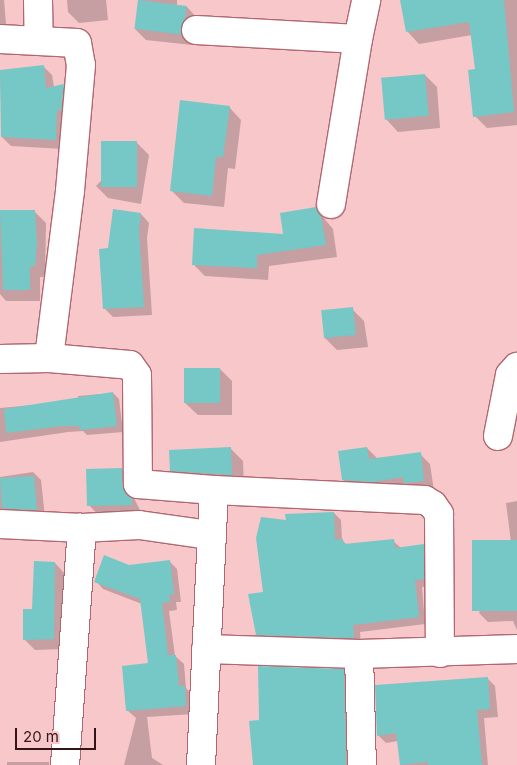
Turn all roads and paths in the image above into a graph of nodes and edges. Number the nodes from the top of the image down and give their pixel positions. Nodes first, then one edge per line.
1 (38, 0) edge
2 (366, 0) edge
3 (196, 30) dead end
4 (0, 38) edge
5 (39, 39) junction
6 (358, 39) junction
7 (331, 204) dead end
8 (49, 358) junction
9 (0, 360) edge
10 (517, 367) edge
11 (498, 436) dead end
12 (138, 484) junction
13 (214, 490) junction
14 (0, 524) edge
15 (139, 525) junction
16 (82, 528) junction
17 (210, 535) junction
18 (517, 648) edge
19 (206, 649) junction
20 (440, 653) junction
21 (359, 654) junction
22 (65, 765) edge
23 (201, 765) edge
24 (362, 765) edge

1 - 5 street
2 - 6 street
3 - 6 street
4 - 5 street
5 - 8 street
6 - 7 street
8 - 9 street
8 - 12 street
10 - 11 street
12 - 13 street
12 - 15 street
13 - 17 street
13 - 20 street
14 - 16 street
15 - 16 street
15 - 17 street
16 - 22 street
17 - 19 street
18 - 20 street
19 - 21 street
19 - 23 street
20 - 21 street
21 - 24 street

